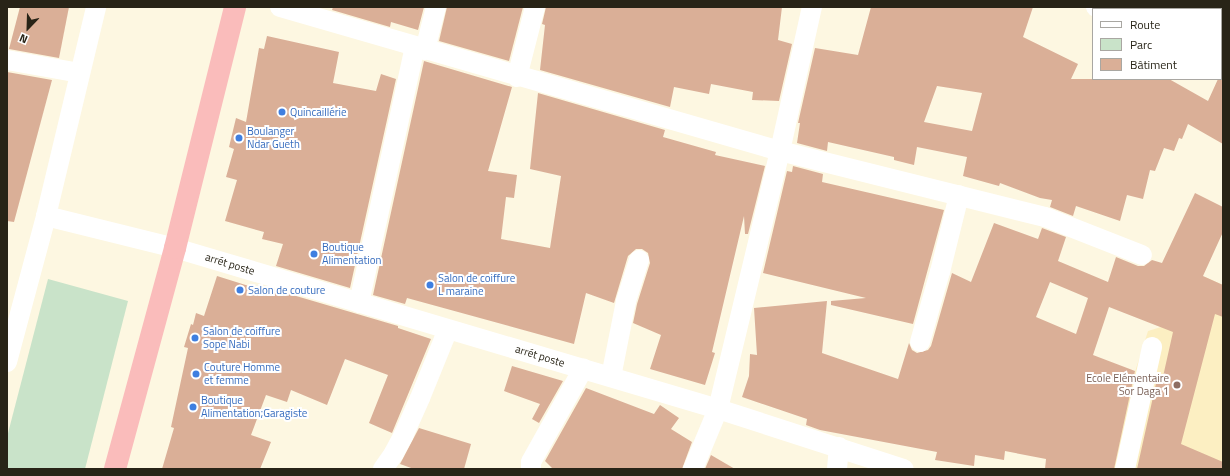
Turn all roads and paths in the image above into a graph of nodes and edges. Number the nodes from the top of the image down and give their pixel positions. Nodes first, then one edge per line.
1 (96, 7) edge
2 (235, 7) edge
3 (280, 7) edge
4 (436, 7) edge
5 (535, 7) edge
6 (812, 7) edge
7 (420, 48) junction
8 (7, 60) edge
9 (80, 73) junction
10 (516, 77) junction
11 (780, 152) junction
12 (959, 195) junction
13 (46, 216) junction
14 (175, 248) junction
15 (1142, 255) dead end
16 (639, 260) dead end
17 (359, 303) junction
18 (448, 329) junction
19 (920, 342) dead end
20 (1152, 348) dead end
21 (7, 362) edge
22 (583, 369) junction
23 (611, 377) junction
24 (718, 409) junction
25 (839, 447) junction
26 (114, 469) edge
27 (383, 469) edge
28 (530, 469) edge
29 (693, 469) edge
30 (838, 469) edge
31 (904, 469) edge
32 (1125, 469) edge

1 - 9 street
2 - 14 highway
3 - 7 street
4 - 7 street
5 - 10 street
6 - 11 street
7 - 10 street
7 - 17 street
8 - 9 street
9 - 13 street
10 - 11 street
11 - 12 street
11 - 24 street
12 - 15 street
12 - 19 street
13 - 14 street, arrét poste
13 - 21 street
14 - 17 street, arrét poste
14 - 26 highway
16 - 23 street
17 - 18 street, arrét poste
18 - 22 street, arrét poste
18 - 27 street
20 - 32 street
22 - 23 street, arrét poste
22 - 28 street
23 - 24 street, arrét poste
24 - 25 street, arrét poste
24 - 29 street
25 - 30 street
25 - 31 street, arrét poste

